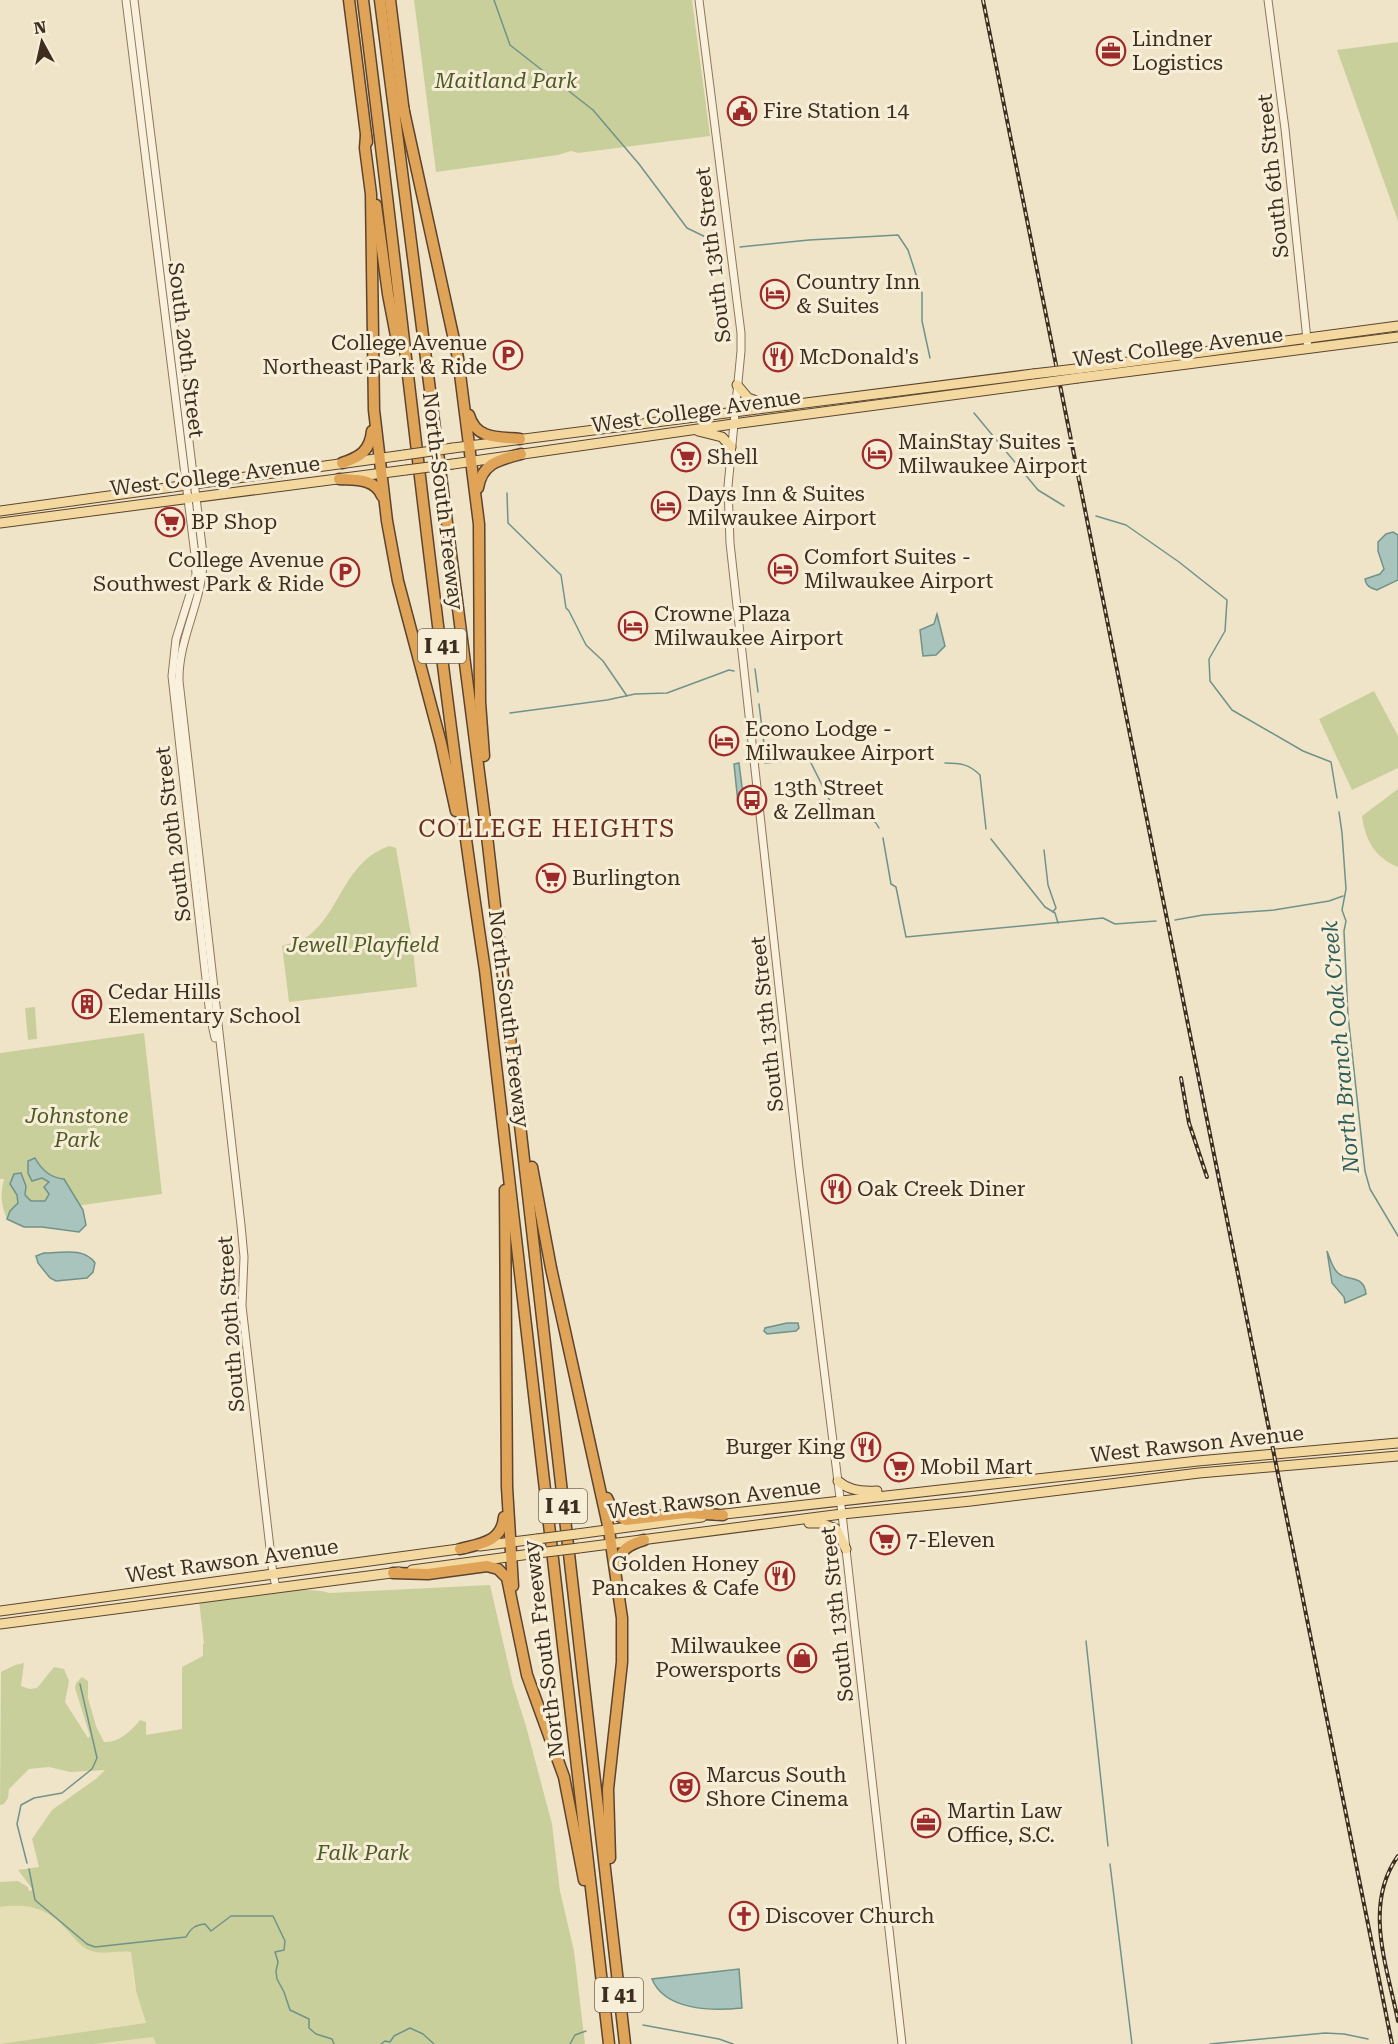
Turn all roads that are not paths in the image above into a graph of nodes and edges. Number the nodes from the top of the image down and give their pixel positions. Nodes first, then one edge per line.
1 (126, 0) edge
2 (134, 0) edge
3 (349, 0) edge
4 (363, 0) edge
5 (380, 0) edge
6 (390, 0) edge
7 (699, 0) edge
8 (1268, 0) edge
9 (403, 107) junction
10 (366, 136) junction
11 (1398, 326) edge
12 (1398, 337) edge
13 (1308, 344) junction
14 (429, 376) junction
15 (1034, 379) junction
16 (738, 385) junction
17 (464, 398) junction
18 (771, 407) junction
19 (374, 410) junction
20 (735, 411) junction
21 (769, 419) junction
22 (413, 421) junction
23 (733, 424) junction
24 (690, 430) junction
25 (520, 439) junction
26 (469, 446) junction
27 (731, 447) junction
28 (521, 454) junction
29 (380, 458) junction
30 (472, 461) junction
31 (342, 463) junction
32 (382, 473) junction
33 (339, 479) junction
34 (190, 485) junction
35 (192, 497) junction
36 (477, 497) junction
37 (0, 511) edge
38 (386, 513) junction
39 (0, 523) edge
40 (486, 827) junction
41 (470, 871) junction
42 (513, 1066) junction
43 (503, 1119) junction
44 (1398, 1443) edge
45 (592, 1452) junction
46 (1398, 1456) edge
47 (838, 1481) junction
48 (507, 1487) junction
49 (968, 1488) junction
50 (915, 1493) junction
51 (892, 1495) junction
52 (841, 1501) junction
53 (970, 1502) junction
54 (920, 1506) junction
55 (842, 1514) junction
56 (723, 1515) junction
57 (609, 1530) junction
58 (712, 1531) junction
59 (644, 1540) junction
60 (509, 1543) junction
61 (611, 1544) junction
62 (460, 1549) junction
63 (846, 1549) junction
64 (510, 1557) junction
65 (393, 1572) junction
66 (273, 1574) junction
67 (617, 1579) junction
68 (276, 1587) junction
69 (0, 1611) edge
70 (517, 1622) junction
71 (0, 1624) edge
72 (613, 1946) junction
73 (601, 1968) junction
74 (609, 2044) edge
75 (625, 2044) edge
76 (902, 2044) edge

1 - 34 street, South 20th Street
2 - 34 street, South 20th Street
3 - 10 highway
4 - 22 highway, North-South Freeway / I 41
5 - 14 highway, North-South Freeway / I 41
6 - 9 highway
7 - 16 street, South 13th Street
8 - 13 street, South 6th Street
9 - 14 highway
9 - 17 highway
10 - 19 highway
10 - 22 highway
11 - 13 main road, West College Avenue
12 - 13 main road, West College Avenue
13 - 15 main road, West College Avenue, bridge
14 - 40 highway, North-South Freeway / I 41
15 - 18 main road, West College Avenue
15 - 21 main road, West College Avenue
16 - 18 main road
16 - 20 street, South 13th Street
17 - 25 highway
17 - 26 highway
18 - 20 main road, West College Avenue
18 - 21 main road
19 - 29 highway
19 - 31 highway
20 - 23 street, South 13th Street
20 - 25 main road, West College Avenue
21 - 23 main road, West College Avenue
22 - 41 highway, North-South Freeway / I 41
23 - 24 main road, West College Avenue
23 - 27 street, South 13th Street
24 - 27 main road
24 - 28 main road, West College Avenue
25 - 26 main road, West College Avenue
26 - 29 main road, West College Avenue, bridge
26 - 30 highway
27 - 47 street, South 13th Street
28 - 30 main road, West College Avenue
28 - 36 highway
29 - 31 main road, West College Avenue
29 - 32 highway
30 - 32 main road, West College Avenue, bridge
30 - 36 highway
31 - 34 main road, West College Avenue
32 - 33 main road, West College Avenue
32 - 38 highway
33 - 35 main road, West College Avenue
33 - 38 highway
34 - 35 street, South 20th Street
34 - 37 main road, West College Avenue
35 - 39 main road, West College Avenue
35 - 66 street, South 20th Street
36 - 40 highway
38 - 41 highway
40 - 42 highway, North-South Freeway / I 41
41 - 43 highway, North-South Freeway / I 41
42 - 45 highway
42 - 72 highway, North-South Freeway / I 41
43 - 48 highway
43 - 73 highway, North-South Freeway / I 41
44 - 49 main road, West Rawson Avenue
45 - 56 highway
45 - 57 highway
46 - 53 main road, West Rawson Avenue
47 - 50 main road
47 - 52 street, South 13th Street
48 - 60 highway
48 - 62 highway
49 - 50 main road, West Rawson Avenue
49 - 53 main road
50 - 51 main road, West Rawson Avenue
50 - 54 main road
51 - 52 main road, West Rawson Avenue
51 - 55 main road
52 - 55 street, South 13th Street
52 - 56 main road, West Rawson Avenue
52 - 58 main road
53 - 54 main road, West Rawson Avenue
54 - 55 main road, West Rawson Avenue
55 - 58 main road, West Rawson Avenue
55 - 63 street, South 13th Street
56 - 57 main road, West Rawson Avenue
57 - 60 main road, West Rawson Avenue, bridge
57 - 61 highway
58 - 59 main road, West Rawson Avenue
58 - 63 main road
59 - 61 main road, West Rawson Avenue
59 - 67 highway
60 - 62 main road, West Rawson Avenue
60 - 64 highway
61 - 64 main road, West Rawson Avenue, bridge
61 - 67 highway
62 - 66 main road, West Rawson Avenue
63 - 76 street, South 13th Street
64 - 65 main road, West Rawson Avenue
64 - 70 highway
65 - 68 main road, West Rawson Avenue
65 - 70 highway
66 - 68 street, South 20th Street
66 - 69 main road, West Rawson Avenue
67 - 72 highway
68 - 71 main road, West Rawson Avenue
70 - 73 highway
72 - 75 highway, North-South Freeway / I 41
73 - 74 highway, North-South Freeway / I 41

